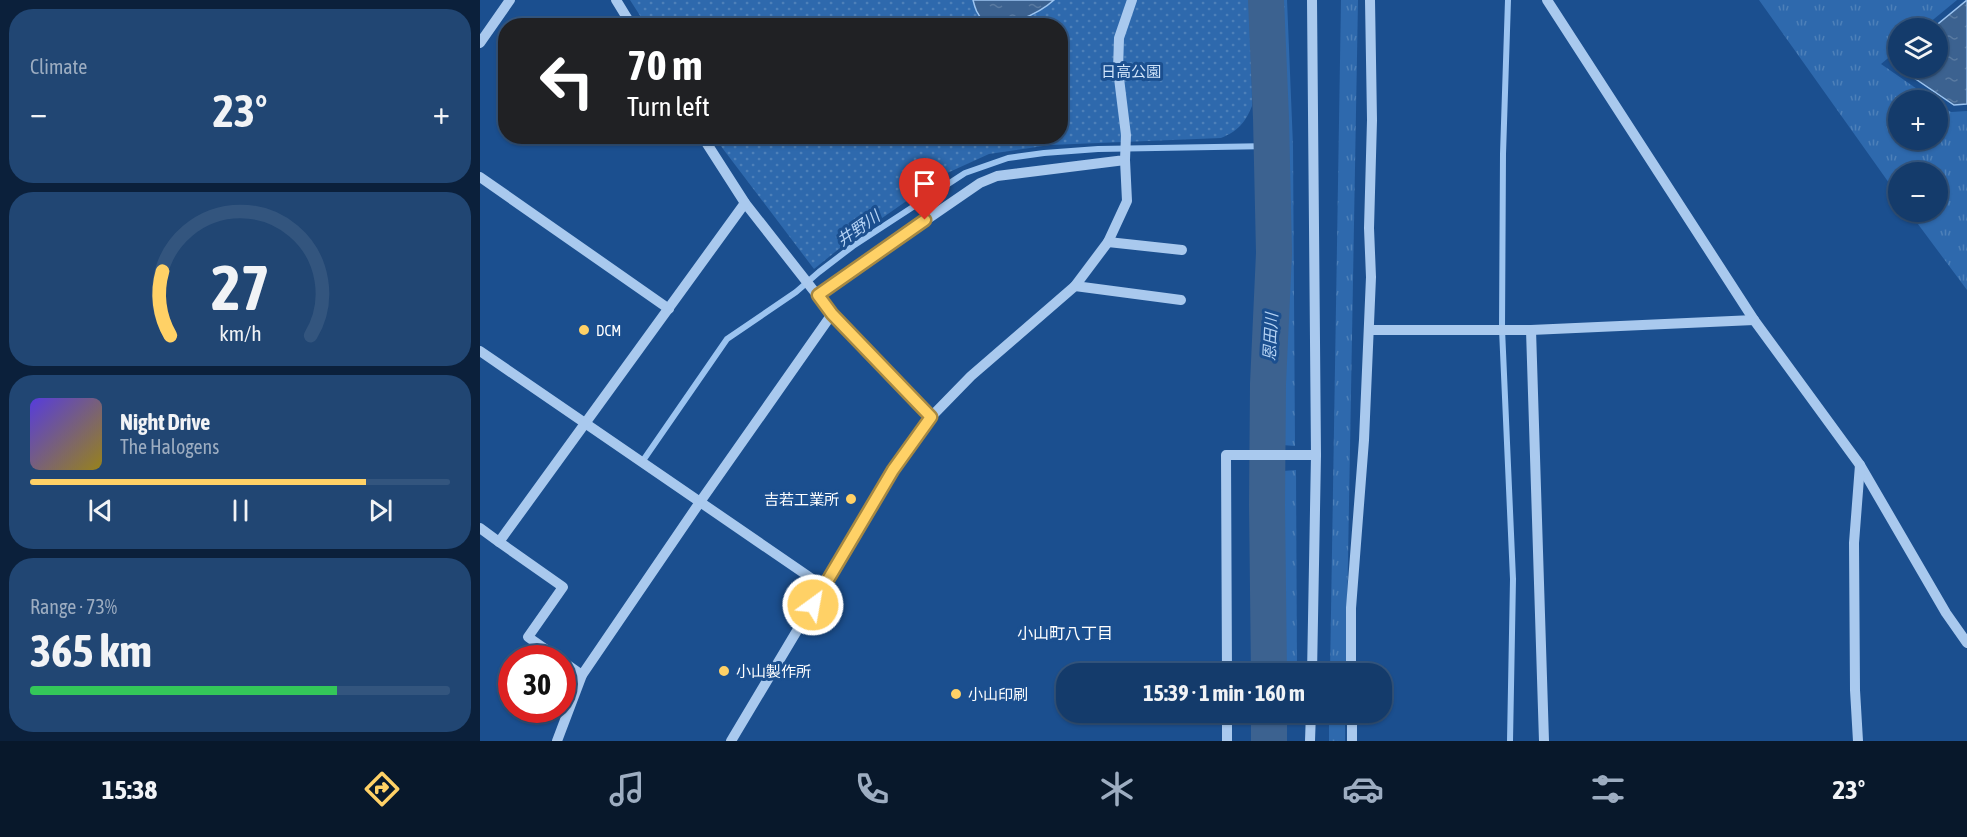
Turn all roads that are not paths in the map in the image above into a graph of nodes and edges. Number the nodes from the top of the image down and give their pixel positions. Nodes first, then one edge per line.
1 (510, 0) edge
2 (616, 0) edge
3 (1132, 0) edge
4 (1312, 0) edge
5 (1370, 0) edge
6 (1547, 0) edge
7 (627, 18) edge
8 (480, 43) edge
9 (707, 144) edge
10 (1125, 159) junction
11 (480, 177) edge
12 (746, 203) junction
13 (1108, 242) junction
14 (1182, 250) dead end
15 (1075, 286) junction
16 (815, 292) junction
17 (1181, 300) dead end
18 (669, 309) junction
19 (832, 314) junction
20 (1754, 320) junction
21 (1370, 330) junction
22 (1531, 330) junction
23 (480, 351) edge
24 (931, 417) junction
25 (584, 424) junction
26 (1316, 455) junction
27 (1860, 465) junction
28 (700, 502) junction
29 (480, 528) edge
30 (499, 542) junction
31 (824, 587) junction
32 (1967, 643) edge
33 (539, 645) edge
34 (1227, 663) edge
35 (1311, 663) edge
36 (1351, 663) edge
37 (576, 671) edge
38 (582, 675) junction
39 (1227, 723) edge
40 (1311, 723) edge
41 (1352, 723) edge
42 (557, 741) edge
43 (731, 741) edge
44 (1227, 741) edge
45 (1310, 741) edge
46 (1352, 741) edge
47 (1544, 741) edge
48 (1858, 741) edge

1 - 8 street
2 - 7 street
3 - 10 street
4 - 26 street
5 - 21 street
6 - 20 street
9 - 12 street
10 - 13 street
10 - 16 street
11 - 18 street
12 - 16 street
12 - 18 street
13 - 14 street
13 - 15 street
15 - 17 street
15 - 24 street
16 - 19 street
18 - 25 street
19 - 24 street
19 - 28 street
20 - 22 street
20 - 27 street
21 - 22 street
21 - 36 street
22 - 47 street
23 - 25 street
24 - 31 street
25 - 28 street
25 - 30 street
26 - 34 street
26 - 35 street
27 - 32 street
27 - 48 street
28 - 31 street
28 - 38 street
29 - 30 street
30 - 33 street
31 - 43 street
37 - 38 street
38 - 42 street
39 - 44 street
40 - 45 street
41 - 46 street

